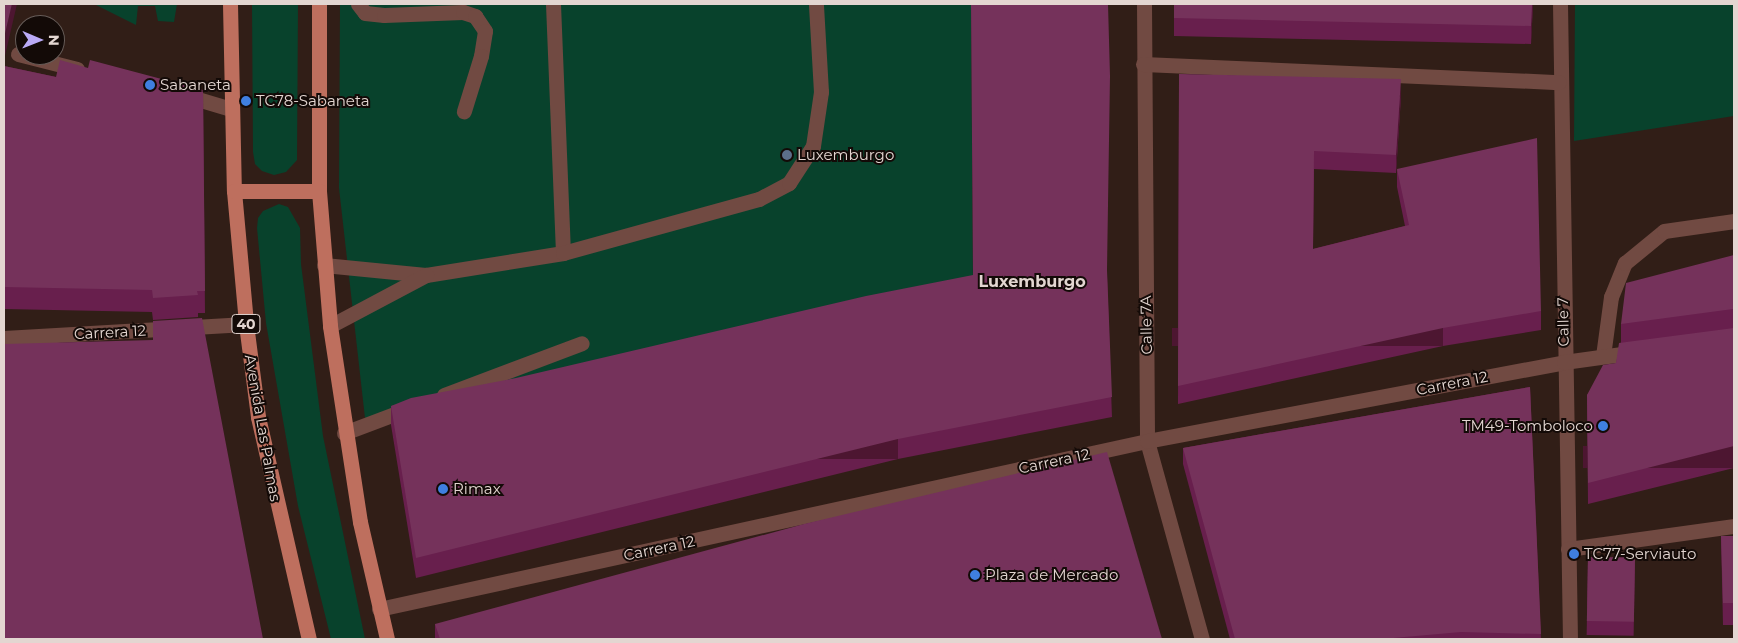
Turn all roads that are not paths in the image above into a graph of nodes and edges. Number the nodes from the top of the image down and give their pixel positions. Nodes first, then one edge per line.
1 (230, 4) edge
2 (318, 4) edge
3 (358, 4) edge
4 (553, 4) edge
5 (816, 4) edge
6 (1144, 4) edge
7 (1560, 4) edge
8 (1143, 64) junction
9 (63, 65) edge
10 (92, 72) edge
11 (1559, 82) junction
12 (166, 90) edge
13 (231, 109) junction
14 (464, 111) dead end
15 (234, 191) junction
16 (319, 191) junction
17 (1734, 221) edge
18 (563, 253) junction
19 (324, 265) junction
20 (426, 276) junction
21 (246, 324) junction
22 (330, 326) junction
23 (4, 338) edge
24 (582, 343) dead end
25 (1650, 350) edge
26 (1603, 356) junction
27 (1564, 362) junction
28 (344, 433) junction
29 (1147, 441) junction
30 (1734, 526) edge
31 (1568, 549) junction
32 (379, 609) junction
33 (309, 639) edge
34 (387, 639) edge
35 (1202, 639) edge
36 (1570, 639) edge

1 - 13 main road, Avenida Las Palmas / 40
2 - 16 main road
3 - 14 street
4 - 18 street
5 - 18 street
6 - 8 street, Calle 7A
7 - 11 street, Calle 7
8 - 11 street
8 - 29 street, Calle 7A
9 - 10 street
11 - 27 street, Calle 7
12 - 13 street
13 - 15 main road, Avenida Las Palmas / 40
15 - 16 main road
15 - 21 main road, Avenida Las Palmas / 40
16 - 19 main road
17 - 26 street
18 - 20 street
19 - 20 street
19 - 22 main road
20 - 22 street
21 - 23 street, Carrera 12
21 - 33 main road, Avenida Las Palmas / 40
22 - 28 main road
24 - 28 street
25 - 26 street, Carrera 12
26 - 27 street, Carrera 12
27 - 29 street, Carrera 12
27 - 31 street, Calle 7
28 - 32 main road
29 - 32 street, Carrera 12
29 - 35 street, Calle 7A
30 - 31 street
31 - 36 street, Calle 7
32 - 34 main road

